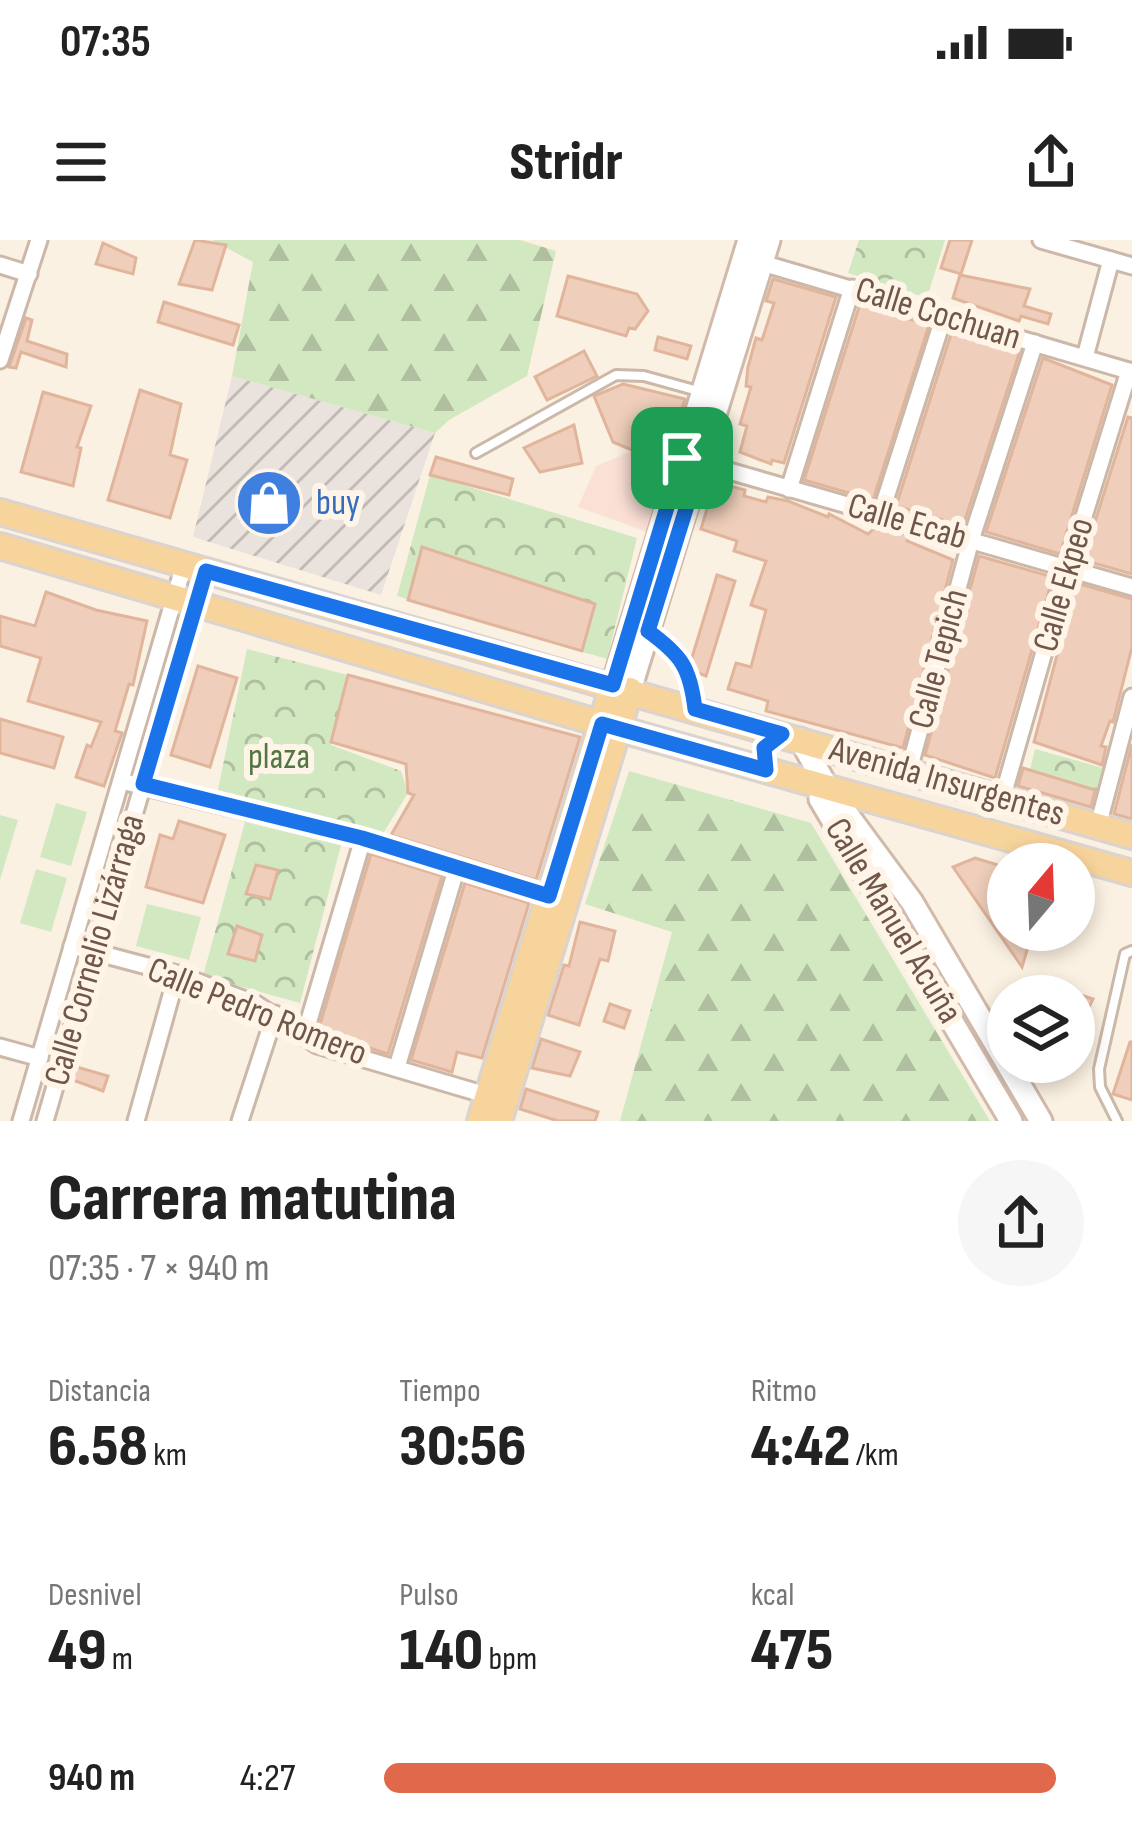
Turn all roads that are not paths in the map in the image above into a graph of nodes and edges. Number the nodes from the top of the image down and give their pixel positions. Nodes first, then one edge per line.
1 (39, 240) edge
2 (769, 240) edge
3 (1041, 240) edge
4 (1091, 247) edge
5 (752, 254) edge
6 (1111, 260) junction
7 (0, 265) edge
8 (1132, 266) edge
9 (28, 274) junction
10 (852, 288) junction
11 (944, 316) junction
12 (1035, 343) junction
13 (1084, 357) junction
14 (0, 360) edge
15 (1130, 372) edge
16 (703, 392) junction
17 (476, 453) dead end
18 (691, 460) junction
19 (789, 489) junction
20 (0, 512) edge
21 (881, 514) junction
22 (971, 540) junction
23 (0, 546) edge
24 (195, 568) junction
25 (1067, 568) junction
26 (1132, 586) edge
27 (186, 600) junction
28 (648, 631) junction
29 (621, 687) junction
30 (1132, 697) edge
31 (695, 709) junction
32 (739, 722) junction
33 (611, 726) junction
34 (791, 737) junction
35 (729, 760) junction
36 (766, 770) junction
37 (909, 770) junction
38 (121, 781) junction
39 (143, 784) junction
40 (819, 785) junction
41 (1003, 799) junction
42 (1098, 826) junction
43 (1132, 836) edge
44 (362, 838) junction
45 (457, 867) junction
46 (1132, 873) edge
47 (558, 899) junction
48 (73, 946) junction
49 (1132, 951) edge
50 (94, 952) junction
51 (177, 974) junction
52 (275, 1014) junction
53 (304, 1037) junction
54 (0, 1047) edge
55 (40, 1058) junction
56 (397, 1067) junction
57 (497, 1106) edge
58 (21, 1121) edge
59 (45, 1121) edge
60 (136, 1121) edge
61 (240, 1121) edge
62 (480, 1121) edge
63 (1011, 1121) edge
64 (1041, 1121) edge
65 (1117, 1121) edge

1 - 9 street
2 - 5 main road
3 - 4 street
4 - 6 street
5 - 10 street, Calle Cochuan
5 - 16 main road
5 - 18 main road
6 - 8 street
6 - 13 street
7 - 9 street
9 - 14 street
10 - 11 street, Calle Cochuan
10 - 19 street
11 - 12 street, Calle Cochuan
11 - 21 street
12 - 13 street, Calle Cochuan
12 - 22 street, Calle Tepich
13 - 15 street, Calle Cochuan
15 - 25 street, Calle Ekpeo
16 - 17 lane
16 - 18 main road
18 - 19 street, Calle Ecab
18 - 28 main road
18 - 29 main road
19 - 21 street, Calle Ecab
20 - 24 main road, Avenida Insurgentes
21 - 22 street, Calle Ecab
22 - 25 street, Calle Ecab
22 - 37 street, Calle Tepich
23 - 27 main road, Avenida Insurgentes
24 - 27 street, Calle Cornelio Lizárraga
24 - 29 main road, Avenida Insurgentes
25 - 26 street, Calle Ecab
25 - 41 street, Calle Ekpeo
27 - 33 main road, Avenida Insurgentes
27 - 38 street, Calle Cornelio Lizárraga
27 - 39 street, Calle Cornelio Lizárraga
28 - 29 main road
28 - 31 lane
29 - 31 main road, Avenida Insurgentes
29 - 33 main road
30 - 42 street
31 - 32 main road, Avenida Insurgentes
32 - 34 main road, Avenida Insurgentes
32 - 35 main road
33 - 35 main road, Avenida Insurgentes
33 - 47 main road
34 - 36 main road
34 - 37 main road, Avenida Insurgentes
34 - 40 main road, Calle Manuel Acuña
35 - 36 main road, Avenida Insurgentes
36 - 40 main road, Avenida Insurgentes
37 - 41 main road, Avenida Insurgentes
38 - 39 street
38 - 48 street, Calle Cornelio Lizárraga
39 - 44 street
39 - 50 street, Calle Cornelio Lizárraga
40 - 46 main road, Avenida Insurgentes
40 - 63 main road, Calle Manuel Acuña
40 - 64 main road, Calle Manuel Acuña
41 - 42 main road, Avenida Insurgentes
42 - 43 main road, Avenida Insurgentes
44 - 45 street
44 - 53 street
45 - 47 street
45 - 56 street
47 - 57 main road
48 - 50 street, Calle Pedro Romero
48 - 55 street, Calle Cornelio Lizárraga
49 - 65 lane
50 - 51 street, Calle Pedro Romero
50 - 59 street, Calle Cornelio Lizárraga
51 - 52 street, Calle Pedro Romero
51 - 60 street
52 - 53 street, Calle Pedro Romero
52 - 61 street
53 - 56 street, Calle Pedro Romero
54 - 55 street
55 - 58 street, Calle Cornelio Lizárraga
56 - 57 street, Calle Pedro Romero
57 - 62 main road

